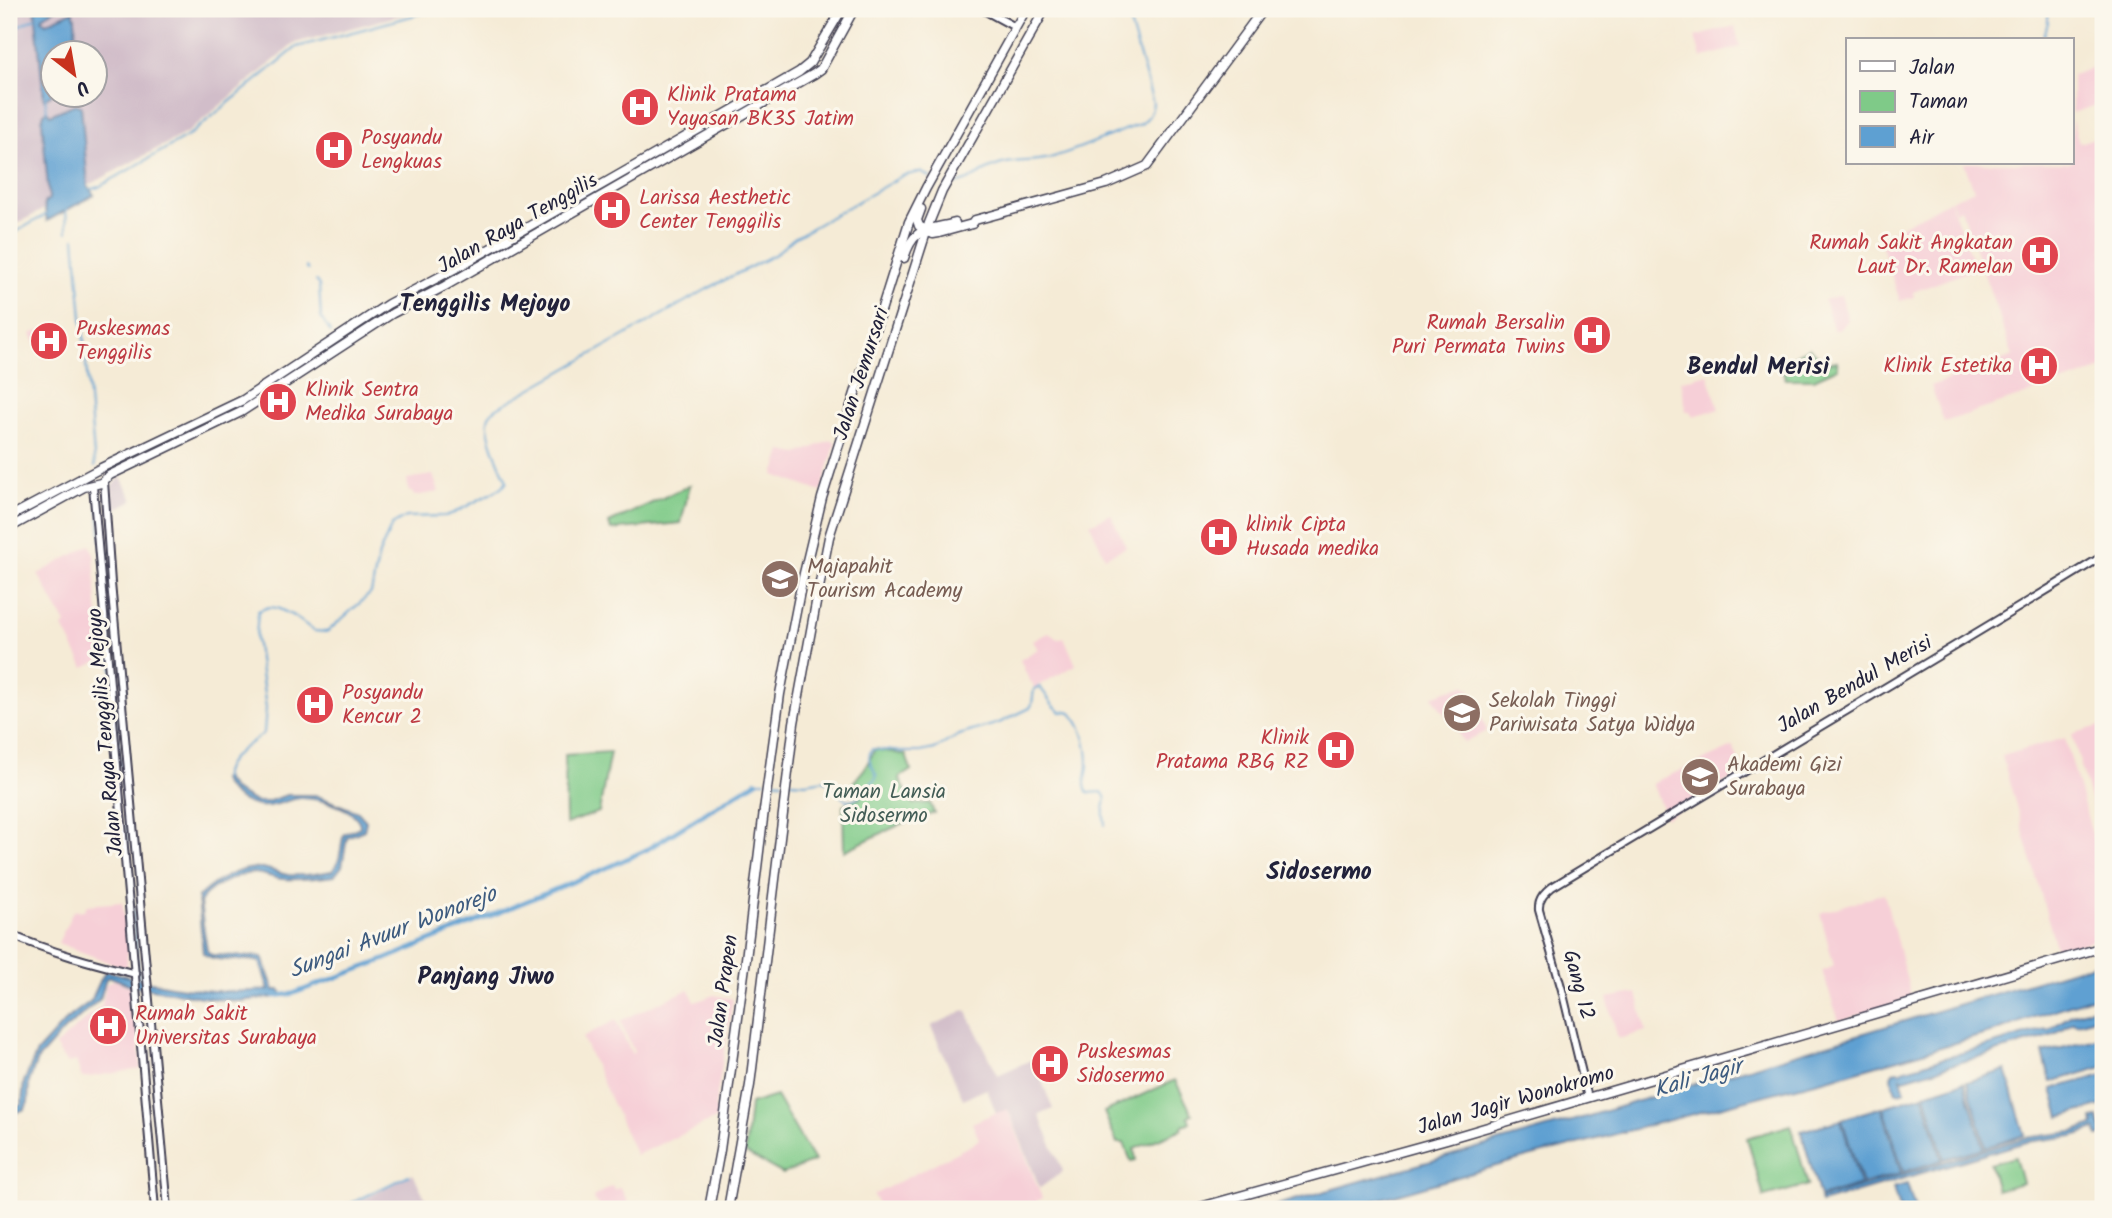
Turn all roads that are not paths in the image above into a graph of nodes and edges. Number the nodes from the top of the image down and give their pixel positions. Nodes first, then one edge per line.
1 (842, 9) edge
2 (854, 9) edge
3 (982, 9) edge
4 (1026, 9) edge
5 (1045, 9) edge
6 (1263, 9) edge
7 (1016, 27) junction
8 (742, 106) junction
9 (746, 114) junction
10 (932, 181) junction
11 (573, 201) junction
12 (936, 207) junction
13 (578, 210) junction
14 (975, 220) junction
15 (950, 224) junction
16 (926, 231) junction
17 (458, 267) junction
18 (895, 268) junction
19 (462, 276) junction
20 (210, 415) junction
21 (214, 424) junction
22 (131, 453) junction
23 (135, 462) junction
24 (98, 484) junction
25 (822, 498) junction
26 (840, 503) junction
27 (27, 512) junction
28 (9, 517) edge
29 (9, 528) edge
30 (2103, 556) edge
31 (106, 585) junction
32 (119, 730) junction
33 (769, 777) joint
34 (788, 777) joint
35 (1552, 887) joint
36 (9, 934) edge
37 (2103, 950) edge
38 (755, 966) junction
39 (136, 975) junction
40 (1588, 1098) junction
41 (159, 1113) junction
42 (146, 1115) junction
43 (160, 1122) junction
44 (147, 1124) junction
45 (155, 1209) edge
46 (168, 1209) edge
47 (709, 1209) edge
48 (727, 1209) edge
49 (1192, 1209) edge

1 - 8 main road, Jalan Raya Tenggilis
2 - 9 main road, Jalan Raya Tenggilis
3 - 7 street
4 - 7 main road
5 - 12 main road, Jalan Jemursari
6 - 14 main road
7 - 10 main road
8 - 9 main road
8 - 11 main road, Jalan Raya Tenggilis
9 - 13 main road, Jalan Raya Tenggilis
10 - 16 main road
10 - 18 main road, Jalan Jemursari
11 - 13 main road
11 - 17 main road, Jalan Raya Tenggilis
12 - 15 main road
12 - 16 main road, Jalan Jemursari
13 - 19 main road, Jalan Raya Tenggilis
14 - 15 main road
14 - 16 main road
15 - 16 main road
16 - 18 main road
16 - 26 main road, Jalan Jemursari
17 - 19 main road
17 - 20 main road, Jalan Raya Tenggilis
18 - 25 main road, Jalan Jemursari
19 - 21 main road, Jalan Raya Tenggilis
20 - 21 main road
20 - 22 main road, Jalan Raya Tenggilis
21 - 23 main road, Jalan Raya Tenggilis
22 - 23 main road
22 - 27 main road, Jalan Raya Tenggilis
23 - 24 main road, Jalan Raya Tenggilis
24 - 27 main road, Jalan Raya Tenggilis
24 - 31 street, Jalan Raya Tenggilis Mejoyo
24 - 31 street, Jalan Raya Tenggilis Mejoyo
25 - 26 main road
25 - 33 main road, Jalan Jemursari
26 - 34 main road, Jalan Jemursari
27 - 28 main road
27 - 29 main road
30 - 35 street, Jalan Bendul Merisi
31 - 32 street, Jalan Raya Tenggilis Mejoyo
32 - 39 street, Jalan Raya Tenggilis Mejoyo
32 - 41 street, Jalan Raya Tenggilis Mejoyo
33 - 38 main road, Jalan Prapen
34 - 38 main road, Jalan Prapen
35 - 40 street, Gang 12
36 - 39 street
37 - 40 main road, Jalan Jagir Wonokromo
38 - 47 main road, Jalan Prapen
38 - 48 main road, Jalan Prapen
39 - 42 street, Jalan Raya Tenggilis Mejoyo
40 - 49 main road, Jalan Jagir Wonokromo
41 - 42 street
41 - 43 street, Jalan Raya Tenggilis Mejoyo
42 - 44 street, Jalan Raya Tenggilis Mejoyo
43 - 44 street
43 - 46 street, Jalan Raya Tenggilis Mejoyo
44 - 45 street, Jalan Raya Tenggilis Mejoyo

